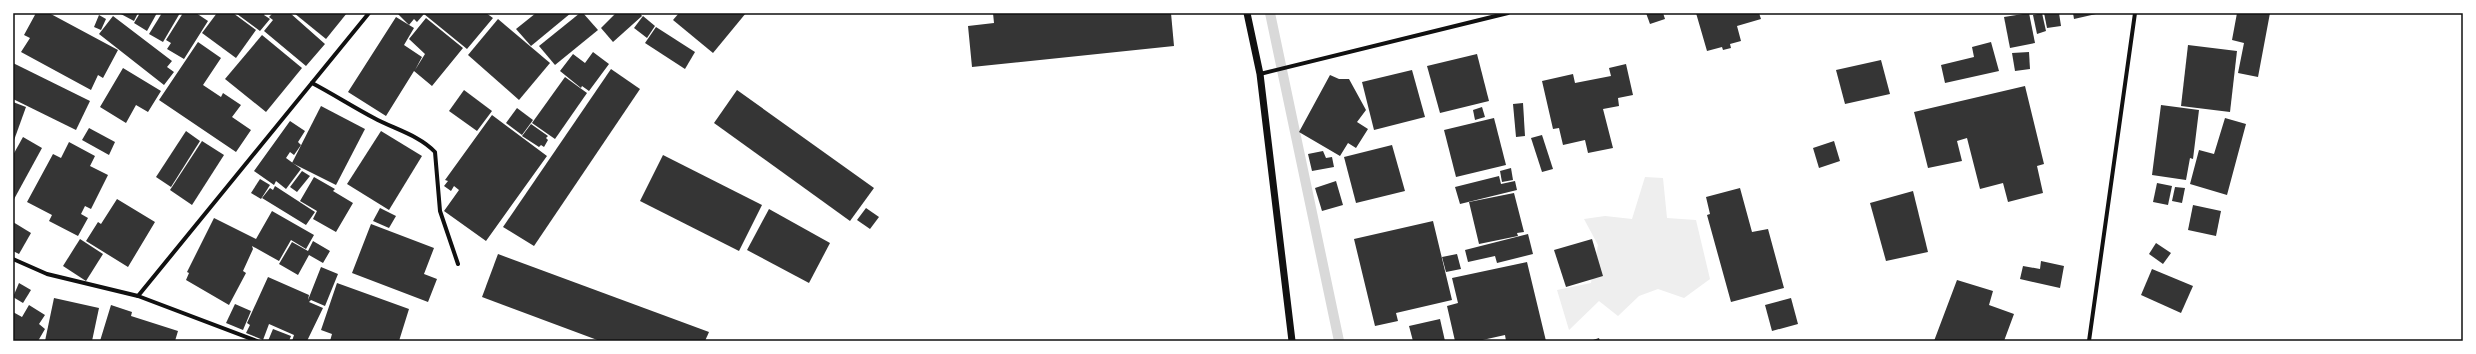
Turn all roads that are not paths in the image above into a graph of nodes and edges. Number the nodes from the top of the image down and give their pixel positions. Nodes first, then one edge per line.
1 (369, 13) edge
2 (1247, 13) edge
3 (1508, 13) edge
4 (2135, 13) edge
5 (1260, 74) junction
6 (312, 83) junction
7 (13, 259) edge
8 (458, 264) dead end
9 (138, 296) junction
10 (257, 341) edge
11 (1292, 341) edge
12 (2089, 341) edge

1 - 6 street
2 - 5 street
3 - 5 street
4 - 12 street
5 - 11 street
6 - 8 street
6 - 9 street
7 - 9 street
9 - 10 street

